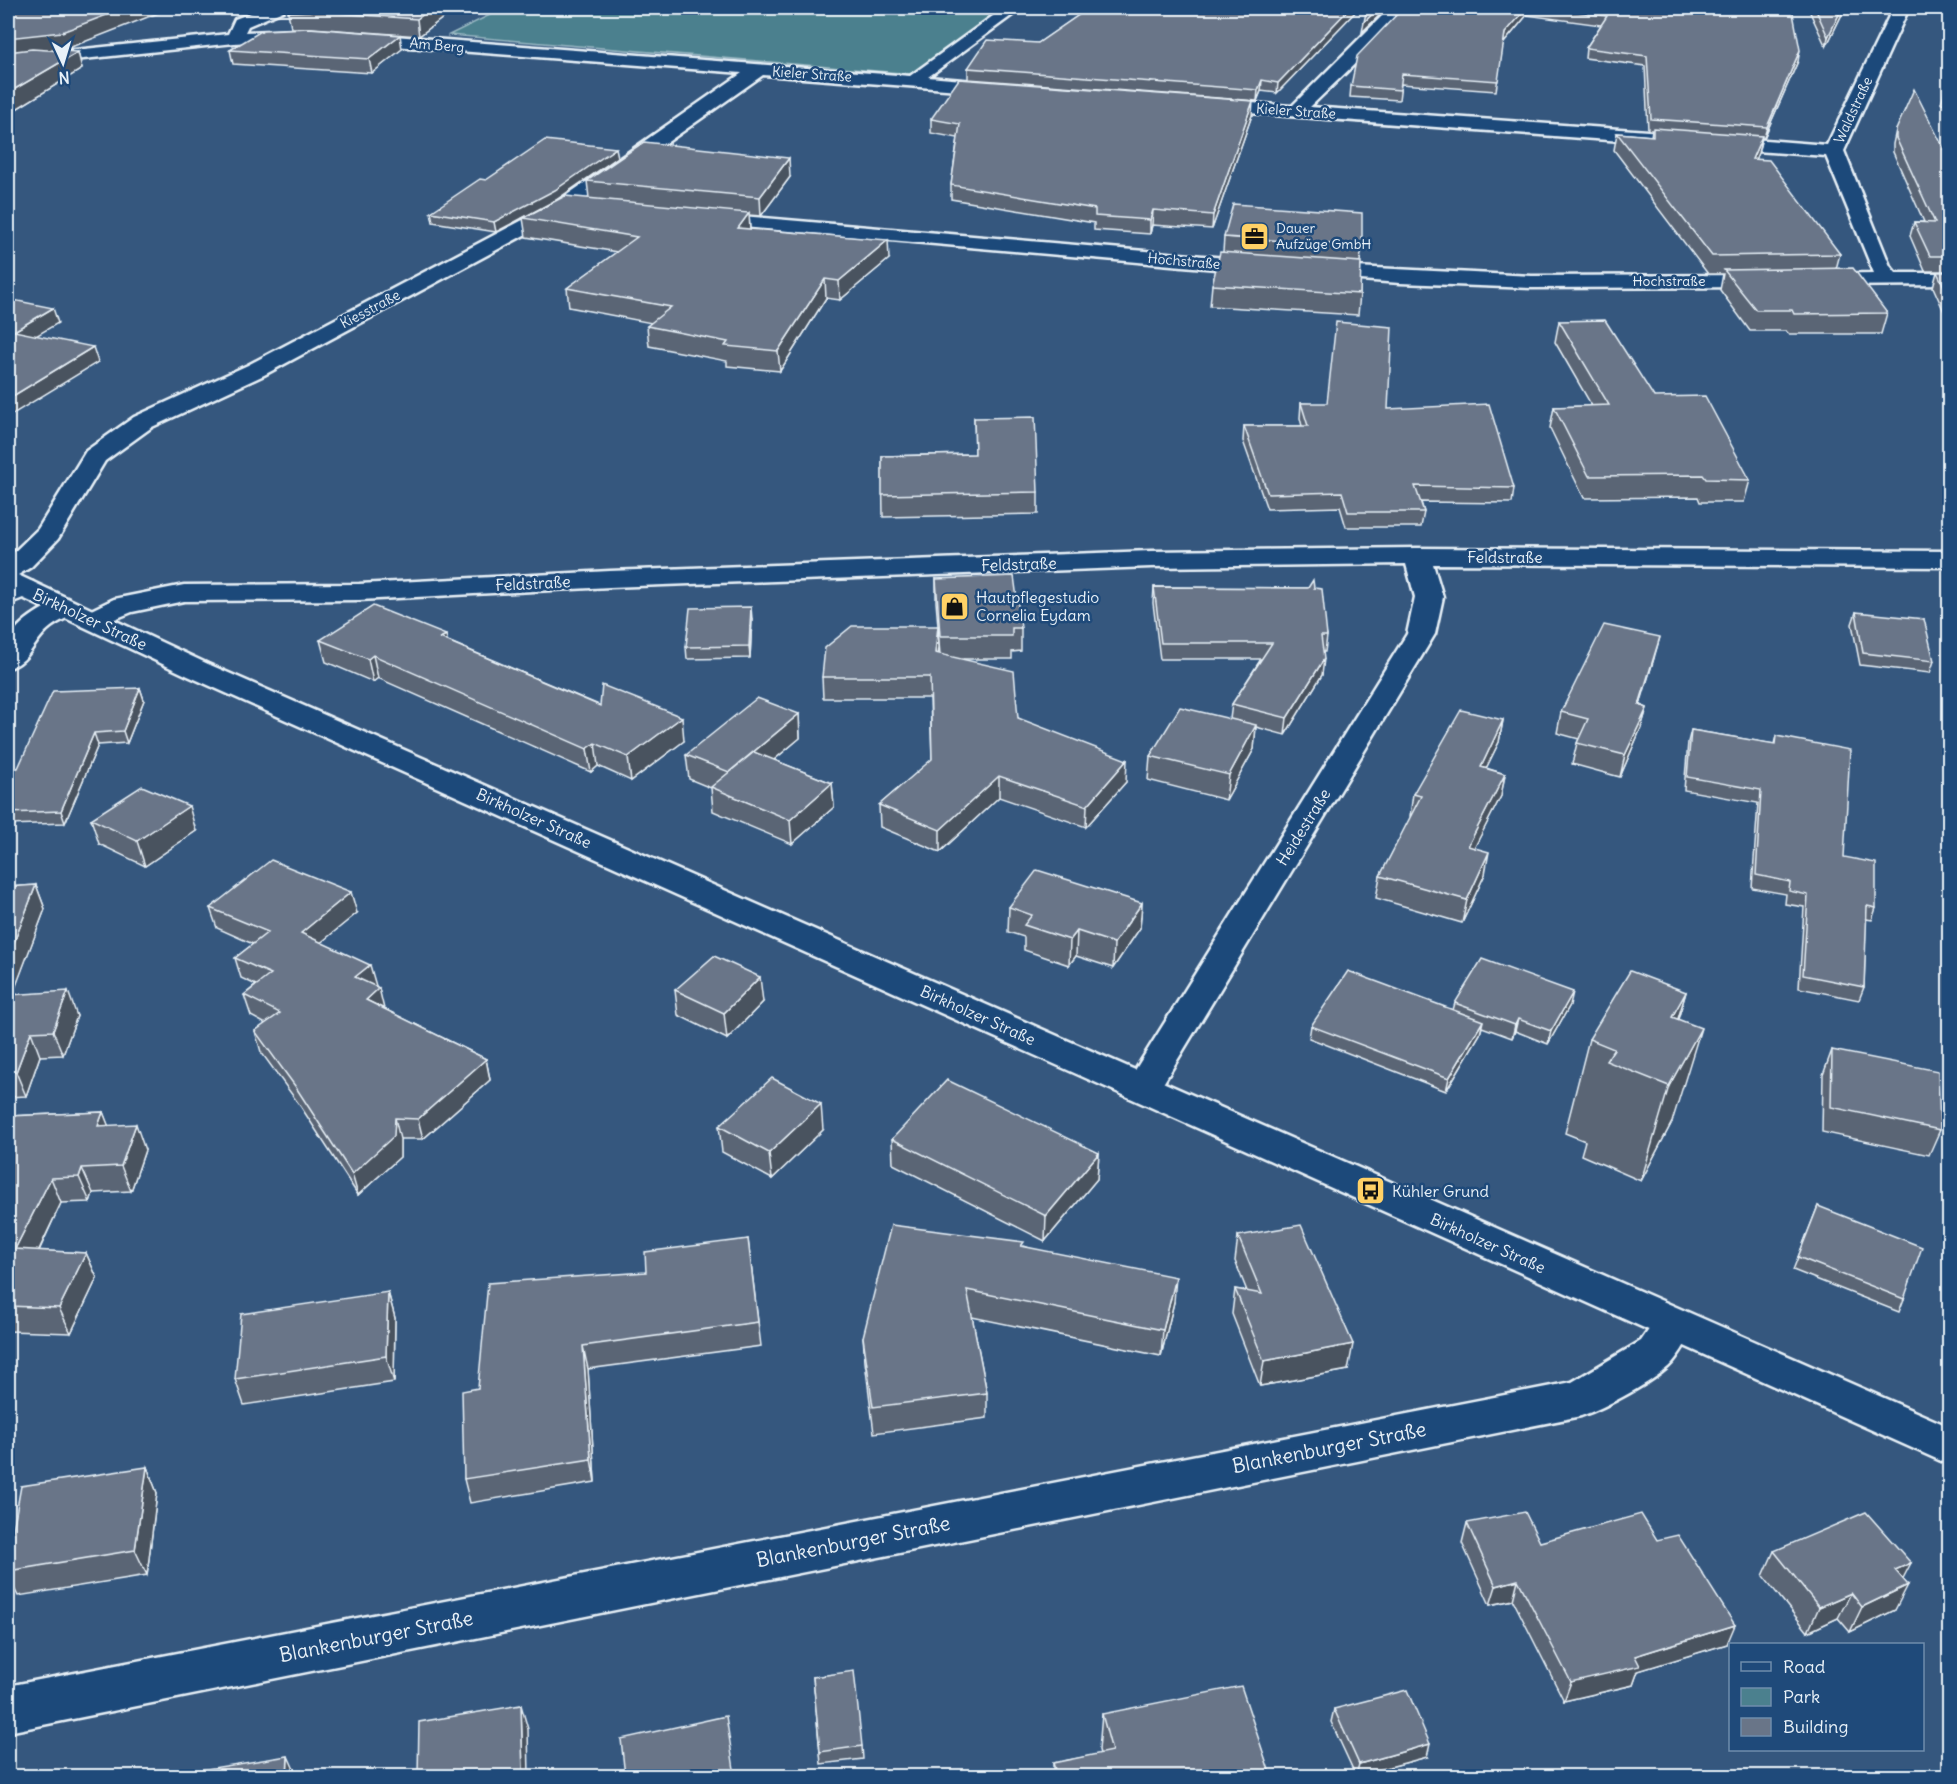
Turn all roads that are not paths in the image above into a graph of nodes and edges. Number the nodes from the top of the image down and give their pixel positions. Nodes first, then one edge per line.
1 (277, 8) edge
2 (1014, 8) edge
3 (1399, 8) edge
4 (1901, 8) edge
5 (312, 35) edge
6 (334, 37) edge
7 (234, 38) junction
8 (8, 62) edge
9 (759, 70) junction
10 (915, 82) junction
11 (1021, 90) edge
12 (1185, 103) edge
13 (1299, 112) junction
14 (1834, 151) junction
15 (564, 206) junction
16 (599, 209) edge
17 (681, 216) edge
18 (1950, 279) edge
19 (1890, 280) junction
20 (1417, 556) junction
21 (1950, 559) edge
22 (11, 583) edge
23 (79, 614) junction
24 (8, 660) edge
25 (1142, 1088) junction
26 (1674, 1327) junction
27 (1950, 1447) edge
28 (8, 1709) edge

1 - 7 street
2 - 10 street
3 - 13 street
4 - 14 street, Waldstraße
5 - 7 street
6 - 9 street, Am Berg
7 - 8 street
9 - 10 street, Kieler Straße
9 - 15 street, Kiesstraße
10 - 11 street, Kieler Straße
12 - 13 street, Kieler Straße
13 - 14 street, Kieler Straße
14 - 19 street, Waldstraße
15 - 16 street
15 - 22 street, Kiesstraße
17 - 19 street, Hochstraße
18 - 19 street, Hochstraße
20 - 21 street, Feldstraße
20 - 23 street, Feldstraße
20 - 25 street, Heidestraße
22 - 23 street, Birkholzer Straße
23 - 24 street, Feldstraße
23 - 25 street, Birkholzer Straße
25 - 26 street, Birkholzer Straße
26 - 27 street, Birkholzer Straße
26 - 28 street, Blankenburger Straße

